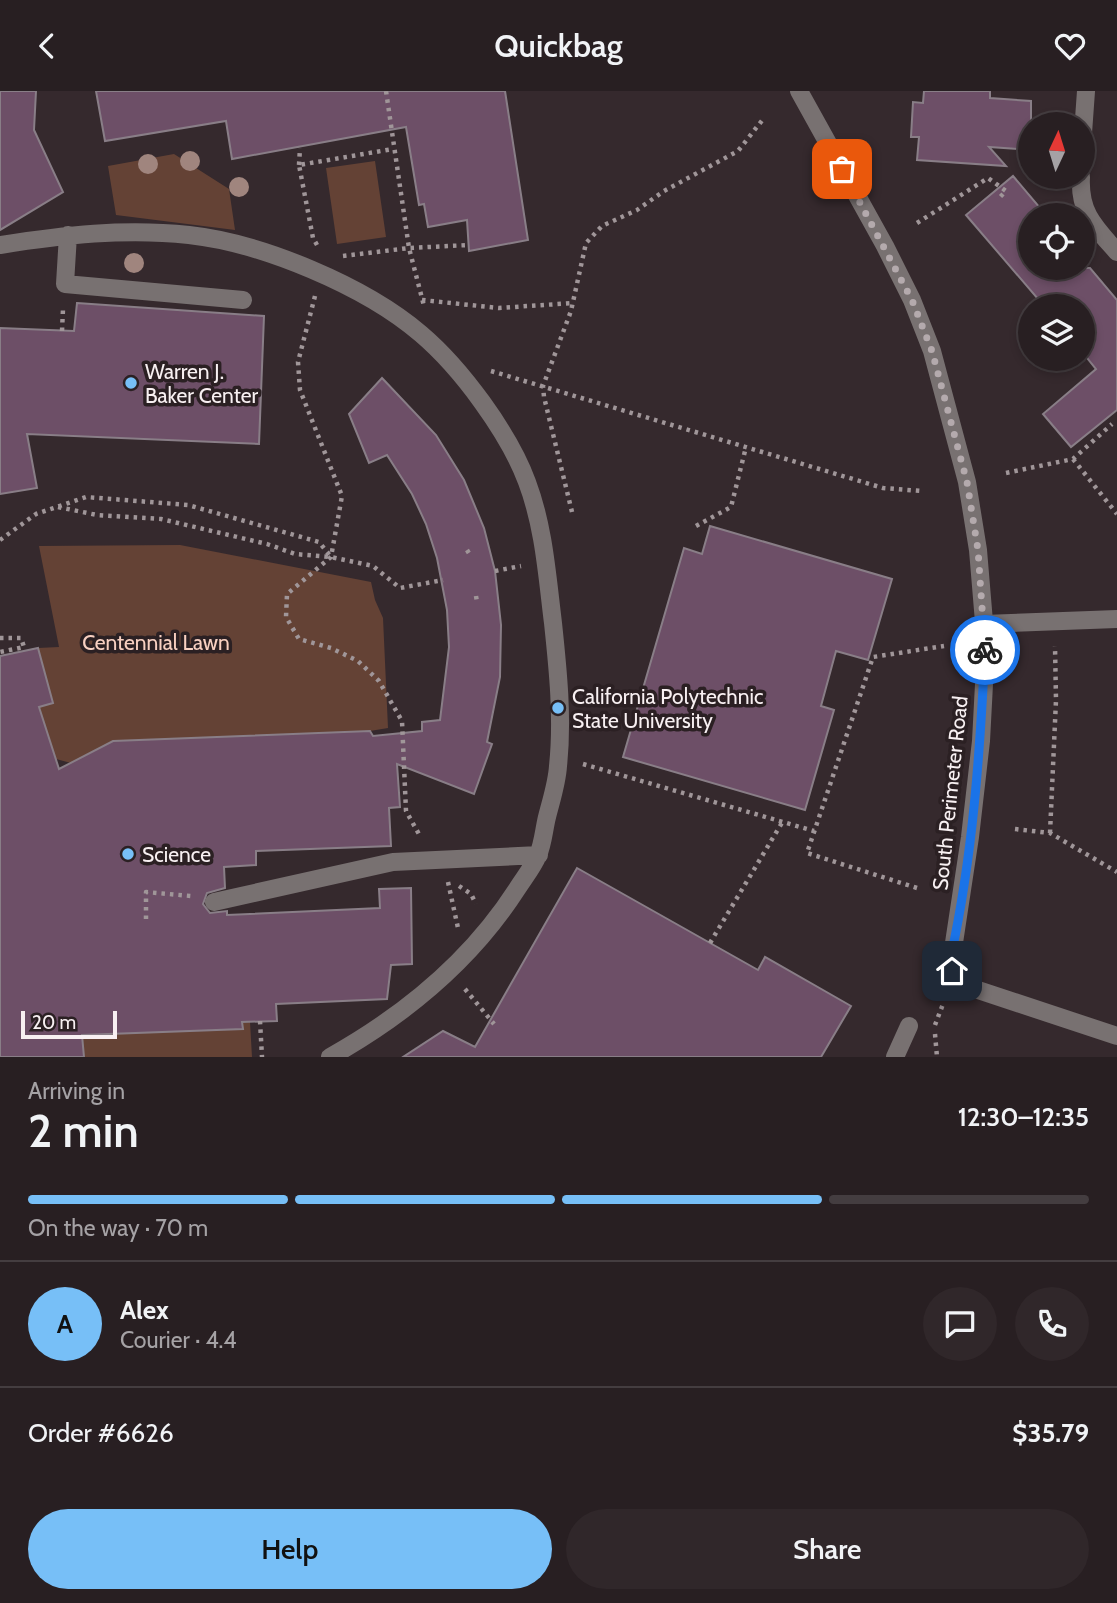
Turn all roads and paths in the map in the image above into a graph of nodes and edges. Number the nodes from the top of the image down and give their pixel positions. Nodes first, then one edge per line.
1 (386, 91) edge
2 (1086, 91) edge
3 (805, 93) edge
4 (1084, 112) edge
5 (764, 118) dead end
6 (300, 148) dead end
7 (393, 149) junction
8 (299, 165) junction
9 (1080, 189) edge
10 (1000, 197) dead end
11 (917, 223) dead end
12 (68, 235) junction
13 (0, 244) edge
14 (468, 245) dead end
15 (319, 248) dead end
16 (409, 248) junction
17 (1117, 252) edge
18 (337, 257) dead end
19 (321, 274) junction
20 (422, 299) junction
21 (243, 300) dead end
22 (573, 303) junction
23 (420, 333) junction
24 (483, 368) dead end
25 (543, 386) junction
26 (1112, 424) dead end
27 (746, 447) junction
28 (1073, 459) junction
29 (1006, 473) dead end
30 (921, 491) dead end
31 (58, 506) junction
32 (572, 512) dead end
33 (1117, 514) edge
34 (696, 526) dead end
35 (0, 540) edge
36 (331, 557) junction
37 (443, 580) dead end
38 (1117, 619) edge
39 (984, 625) junction
40 (0, 638) edge
41 (1055, 642) dead end
42 (944, 646) dead end
43 (0, 652) edge
44 (559, 757) junction
45 (783, 821) junction
46 (1014, 829) dead end
47 (814, 831) junction
48 (1050, 833) junction
49 (539, 855) junction
50 (437, 860) junction
51 (1117, 872) edge
52 (449, 885) junction
53 (917, 888) dead end
54 (217, 901) joint
55 (474, 913) dead end
56 (146, 919) dead end
57 (456, 919) dead end
58 (464, 924) dead end
59 (458, 929) dead end
60 (710, 943) dead end
61 (451, 972) junction
62 (957, 983) junction
63 (260, 1021) dead end
64 (494, 1024) dead end
65 (909, 1026) dead end
66 (1117, 1036) edge
67 (262, 1057) edge
68 (330, 1057) edge
69 (895, 1057) edge
70 (937, 1057) edge

1 - 7 path
2 - 4 street
3 - 39 street, South Perimeter Road
5 - 22 path
6 - 8 path
7 - 8 path
7 - 16 path
8 - 15 path
9 - 17 street
10 - 11 path
12 - 13 street
12 - 19 street
12 - 21 street
14 - 16 path
16 - 18 path
16 - 20 path
19 - 23 street
19 - 36 path
20 - 22 path
20 - 23 path
22 - 25 path
23 - 44 street
24 - 25 path
25 - 27 path
25 - 32 path
26 - 28 path
27 - 30 path
27 - 34 path
28 - 29 path
28 - 33 path
31 - 35 path
31 - 36 path
31 - 36 path
36 - 37 path
36 - 50 path
38 - 39 street
39 - 62 street, South Perimeter Road
40 - 43 path
41 - 48 path
42 - 47 path
44 - 45 path
44 - 49 street
45 - 47 path
45 - 60 path
46 - 48 path
47 - 53 path
48 - 51 path
49 - 50 street
49 - 61 street
50 - 52 path
50 - 54 street
52 - 55 path
52 - 57 path
54 - 56 path
58 - 59 path
61 - 64 path
61 - 68 street
62 - 66 street
62 - 70 path
63 - 67 path
65 - 69 street

